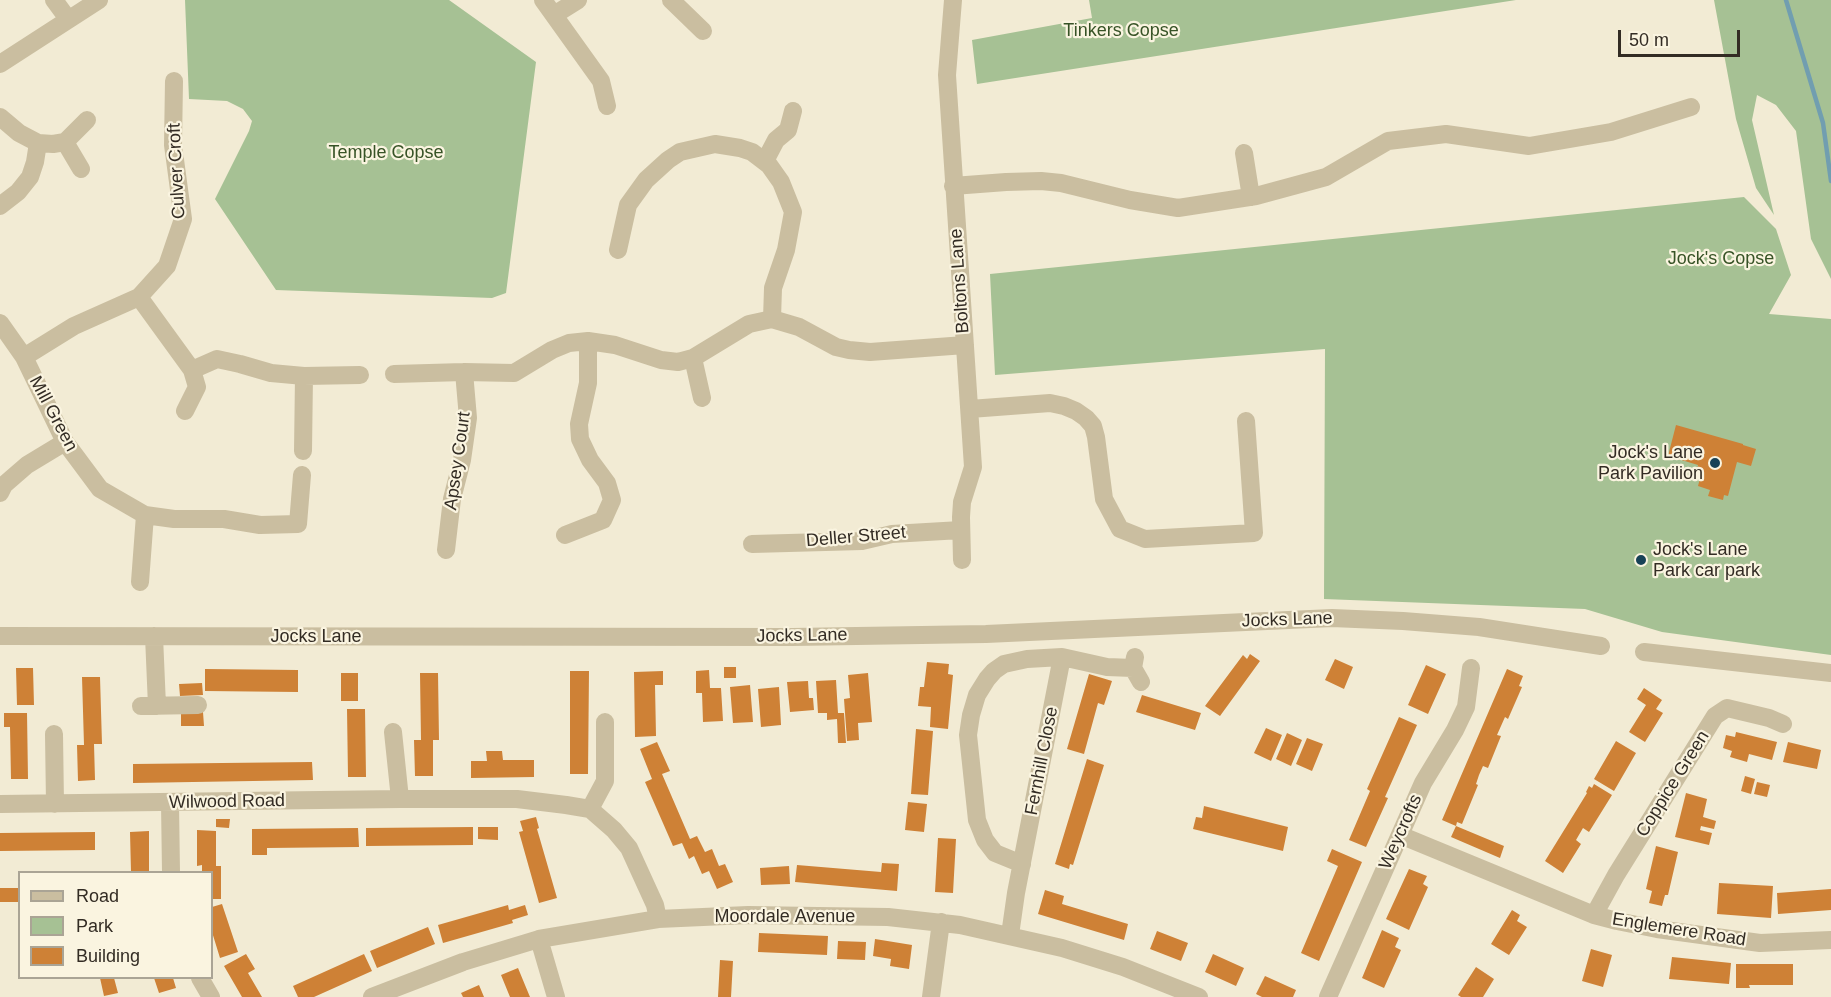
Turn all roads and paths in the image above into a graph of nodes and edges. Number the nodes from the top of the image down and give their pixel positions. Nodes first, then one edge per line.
1 (54, 0) edge
2 (99, 0) edge
3 (543, 0) edge
4 (578, 0) edge
5 (670, 0) edge
6 (953, 0) edge
7 (554, 15) junction
8 (68, 20) junction
9 (703, 32) dead end
10 (0, 64) edge
11 (174, 81) dead end
12 (607, 106) dead end
13 (1691, 107) dead end
14 (793, 111) dead end
15 (0, 117) edge
16 (87, 120) dead end
17 (65, 142) junction
18 (38, 143) junction
19 (1244, 153) dead end
20 (765, 161) junction
21 (81, 170) dead end
22 (953, 186) junction
23 (1251, 196) junction
24 (0, 206) edge
25 (618, 250) dead end
26 (139, 297) junction
27 (772, 319) junction
28 (0, 323) edge
29 (588, 342) junction
30 (965, 345) junction
31 (24, 357) junction
32 (693, 358) junction
33 (192, 370) junction
34 (464, 372) junction
35 (394, 374) dead end
36 (360, 375) dead end
37 (304, 376) junction
38 (702, 398) dead end
39 (970, 409) junction
40 (185, 411) dead end
41 (1246, 421) dead end
42 (65, 442) junction
43 (303, 451) dead end
44 (302, 475) dead end
45 (0, 493) edge
46 (146, 515) junction
47 (961, 530) junction
48 (565, 535) dead end
49 (752, 544) dead end
50 (446, 550) dead end
51 (962, 560) dead end
52 (140, 582) dead end
53 (0, 636) edge
54 (154, 636) junction
55 (1601, 646) dead end
56 (1644, 652) dead end
57 (1062, 657) junction
58 (1472, 668) dead end
59 (1136, 669) dead end
60 (1831, 673) edge
61 (198, 705) dead end
62 (605, 723) dead end
63 (1784, 724) dead end
64 (393, 732) dead end
65 (54, 734) dead end
66 (400, 799) junction
67 (170, 803) junction
68 (0, 804) edge
69 (55, 804) junction
70 (591, 809) junction
71 (1400, 835) junction
72 (1022, 864) junction
73 (171, 871) edge
74 (1594, 915) junction
75 (658, 919) junction
76 (941, 922) junction
77 (1010, 935) junction
78 (540, 939) junction
79 (1831, 940) edge
80 (201, 979) edge
81 (211, 997) edge
82 (372, 997) edge
83 (556, 997) edge
84 (931, 997) edge
85 (1199, 997) edge
86 (1328, 997) edge

1 - 8 street
2 - 8 street
3 - 7 street
4 - 7 street
5 - 9 street
6 - 22 street, Boltons Lane
7 - 12 street
8 - 10 street
11 - 26 street, Culver Croft
13 - 23 street
14 - 20 street
15 - 18 street
16 - 17 street
17 - 18 street
17 - 21 street
18 - 24 street
19 - 23 street
20 - 25 street
20 - 27 street
22 - 23 street
22 - 30 street, Boltons Lane
26 - 31 street, Culver Croft
26 - 33 street
27 - 30 street
27 - 32 street
28 - 31 street, Mill Green
29 - 32 street
29 - 34 street
29 - 48 street
30 - 39 street, Boltons Lane
31 - 42 street, Mill Green
32 - 38 street
33 - 37 street
33 - 40 street
34 - 35 street
34 - 50 street, Apsey Court
36 - 37 street
37 - 43 street
39 - 41 street
39 - 47 street, Boltons Lane
42 - 45 street
42 - 46 street, Mill Green
44 - 46 street, Mill Green
46 - 52 street
47 - 49 street, Deller Street
47 - 51 street, Boltons Lane
53 - 54 street, Jocks Lane
54 - 55 street, Jocks Lane
54 - 61 street
56 - 60 street
57 - 59 street
57 - 72 street, Fernhill Close
57 - 72 street
58 - 71 street, Weycrofts
62 - 70 street
63 - 74 street, Coppice Green
64 - 66 street
65 - 69 street
66 - 67 street, Wilwood Road
66 - 70 street, Wilwood Road
67 - 69 street, Wilwood Road
67 - 73 street
68 - 69 street, Wilwood Road
70 - 75 street
71 - 74 street, Englemere Road
71 - 86 street, Weycrofts
72 - 77 street, Fernhill Close
74 - 79 street, Englemere Road
75 - 76 street, Moordale Avenue
75 - 78 street, Moordale Avenue
76 - 77 street, Moordale Avenue
76 - 84 street
77 - 85 street, Moordale Avenue
78 - 82 street, Moordale Avenue
78 - 83 street
80 - 81 street

